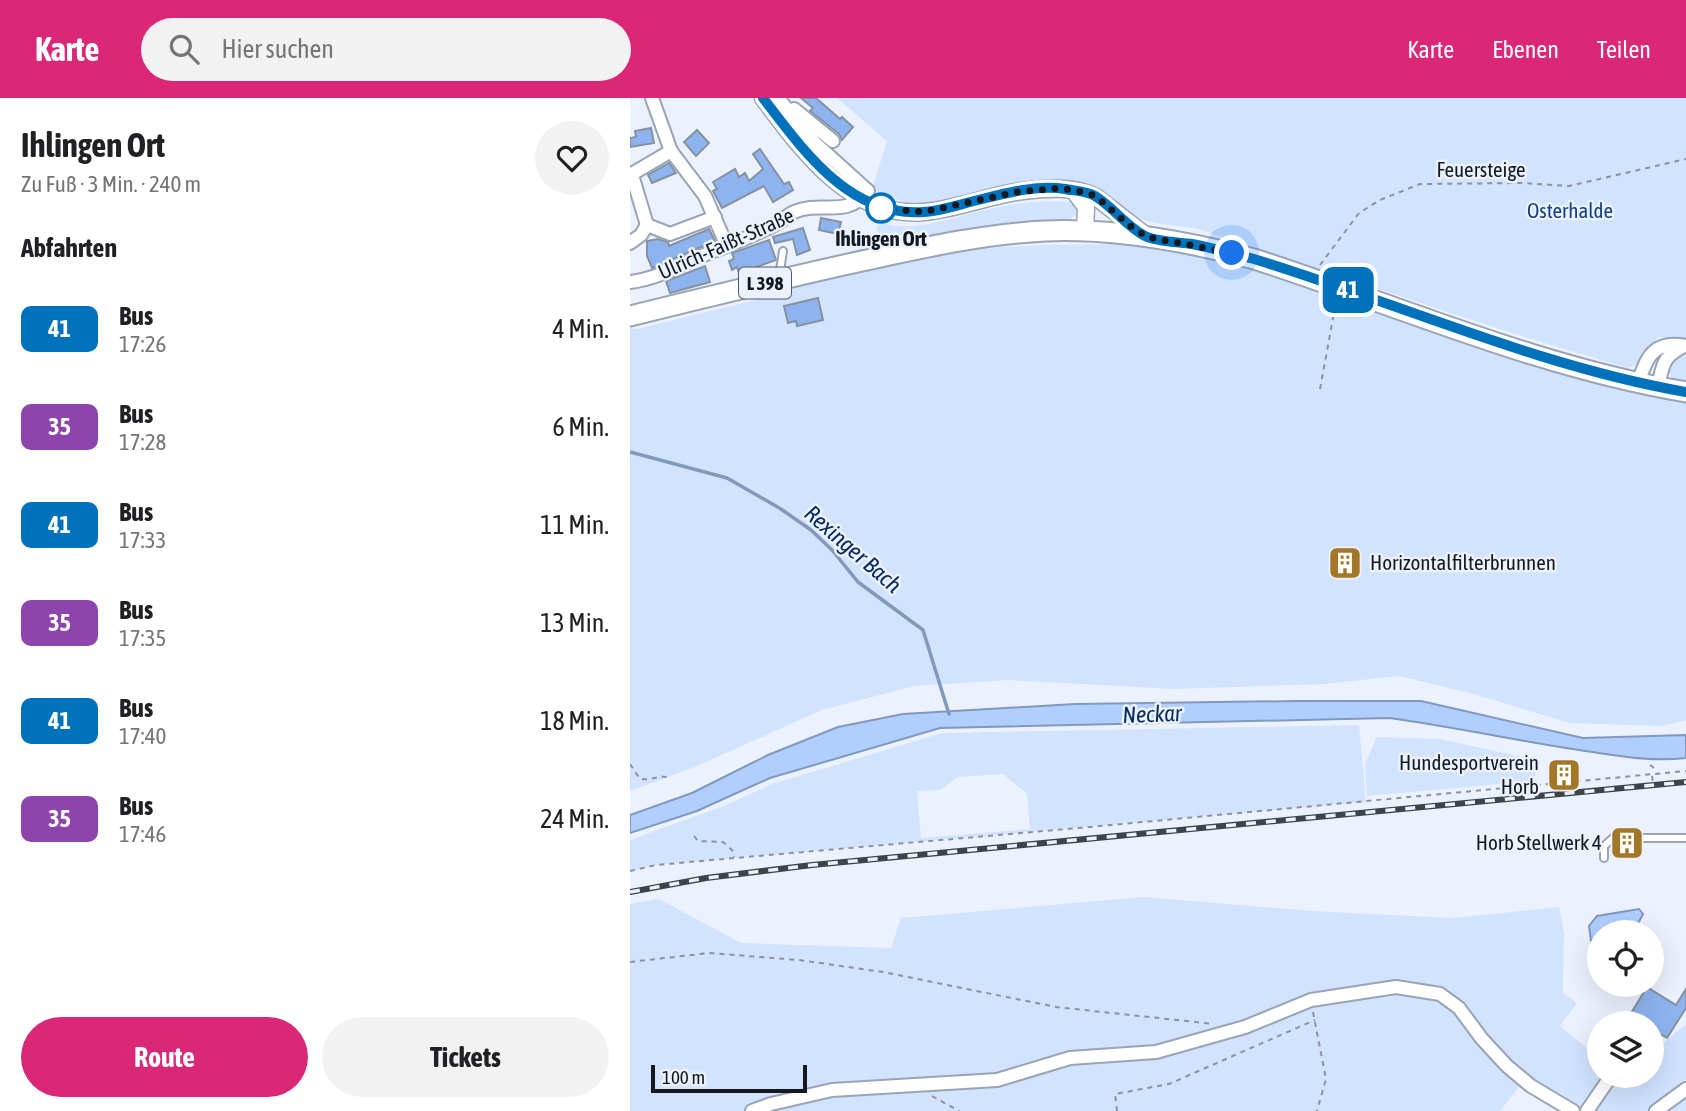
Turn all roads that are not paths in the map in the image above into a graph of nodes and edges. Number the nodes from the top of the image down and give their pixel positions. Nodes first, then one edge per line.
1 (652, 98) edge
2 (763, 98) edge
3 (781, 102) edge
4 (833, 141) dead end
5 (671, 151) junction
6 (631, 175) edge
7 (1074, 191) junction
8 (862, 200) junction
9 (1104, 203) junction
10 (715, 217) junction
11 (647, 225) junction
12 (1091, 233) junction
13 (1147, 237) junction
14 (630, 243) edge
15 (727, 246) junction
16 (783, 251) dead end
17 (779, 280) junction
18 (630, 282) edge
19 (630, 316) edge
20 (1685, 346) edge
21 (1638, 383) junction
22 (1658, 387) junction
23 (1686, 392) edge
24 (1686, 838) edge
25 (1604, 858) dead end
26 (1603, 1088) edge
27 (1686, 1088) edge
28 (752, 1111) edge
29 (1573, 1111) edge
30 (1587, 1111) edge
31 (1656, 1111) edge

1 - 5 street
2 - 8 street
3 - 4 street
3 - 8 street
5 - 6 street
5 - 10 street
6 - 11 street
7 - 8 street
7 - 9 street
7 - 12 street
8 - 15 street, Ulrich-Faißt-Straße
9 - 12 street
9 - 13 street
10 - 11 street
10 - 15 street
11 - 14 street
12 - 13 main road, L 398
12 - 17 main road, L 398
13 - 21 main road, L 398
15 - 18 street, Ulrich-Faißt-Straße
16 - 17 lane
17 - 19 main road, L 398
20 - 21 street
20 - 22 street
21 - 22 main road, L 398
22 - 23 main road, L 398
24 - 25 lane
26 - 30 street
27 - 31 street
28 - 29 street

